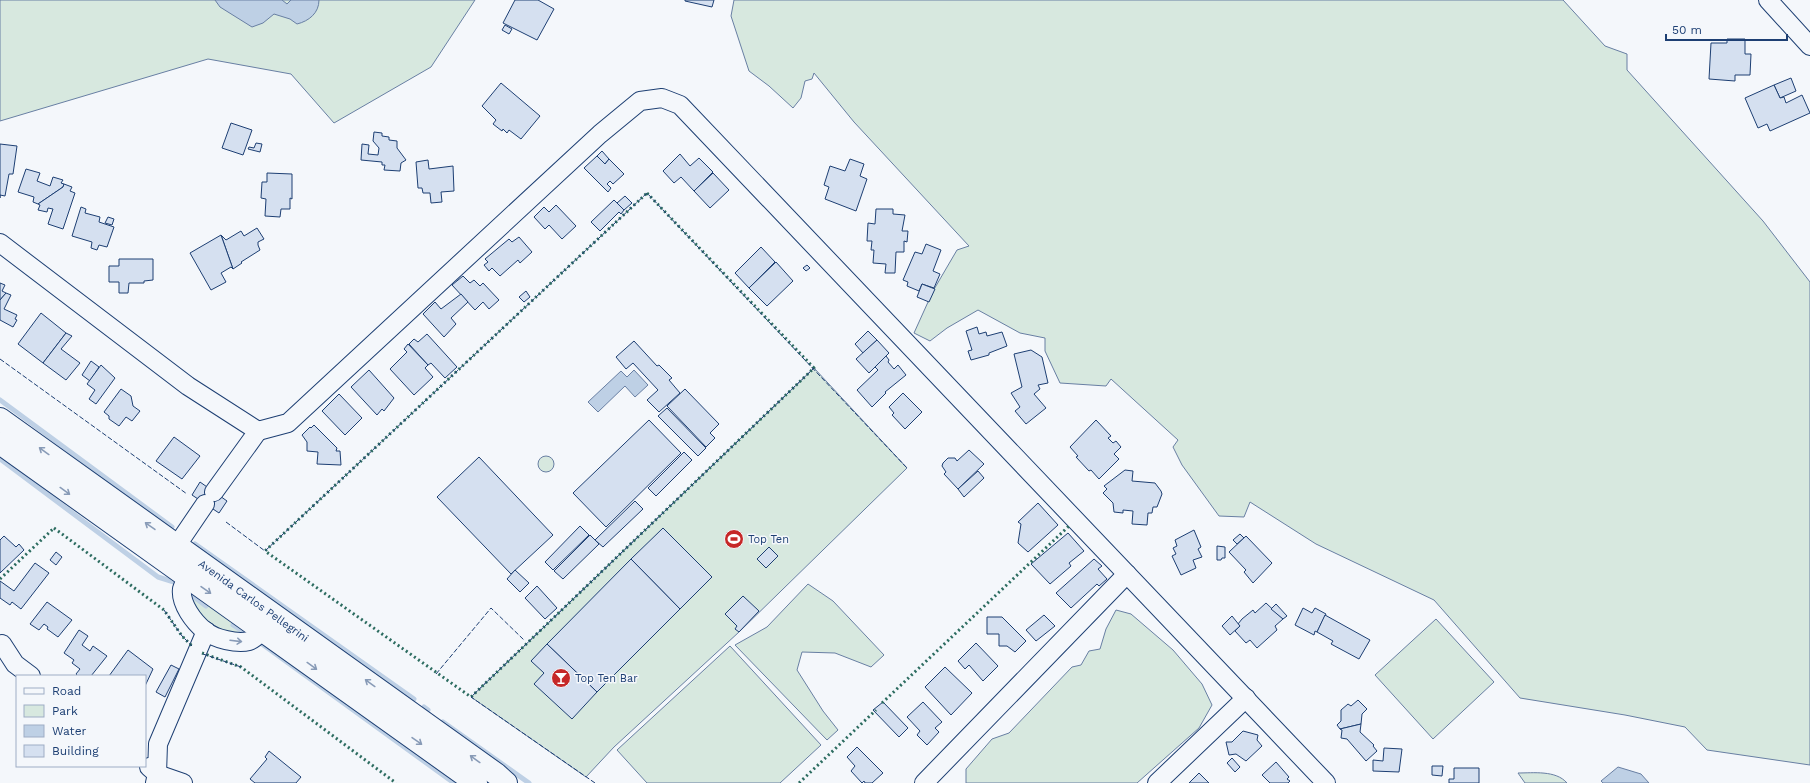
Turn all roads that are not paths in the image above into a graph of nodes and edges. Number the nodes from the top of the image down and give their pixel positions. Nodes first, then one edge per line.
1 (1768, 0) edge
2 (1810, 46) edge
3 (0, 243) edge
4 (0, 419) edge
5 (258, 431) junction
6 (0, 443) edge
7 (171, 554) junction
8 (1127, 574) junction
9 (187, 577) junction
10 (268, 622) junction
11 (206, 631) junction
12 (2, 644) dead end
13 (30, 675) edge
14 (1246, 698) junction
15 (153, 774) edge
16 (182, 783) edge
17 (476, 783) edge
18 (506, 783) edge
19 (924, 783) edge
20 (1158, 783) edge
21 (1326, 783) edge

1 - 2 street
3 - 5 street
7 -> 4 main road, Avenida Carlos Pellegrini
5 - 7 street
5 - 8 street
6 -> 7 main road, Avenida Carlos Pellegrini
7 - 9 main road, Avenida Carlos Pellegrini
7 - 10 main road, Avenida Carlos Pellegrini
8 - 14 street
8 - 19 street
9 -> 10 main road, Avenida Carlos Pellegrini
9 - 11 street
11 -> 10 street
10 -> 17 main road, Avenida Carlos Pellegrini
18 -> 10 main road, Avenida Carlos Pellegrini
11 - 15 street
12 - 13 street
14 - 20 street
14 - 21 street
15 - 16 street

